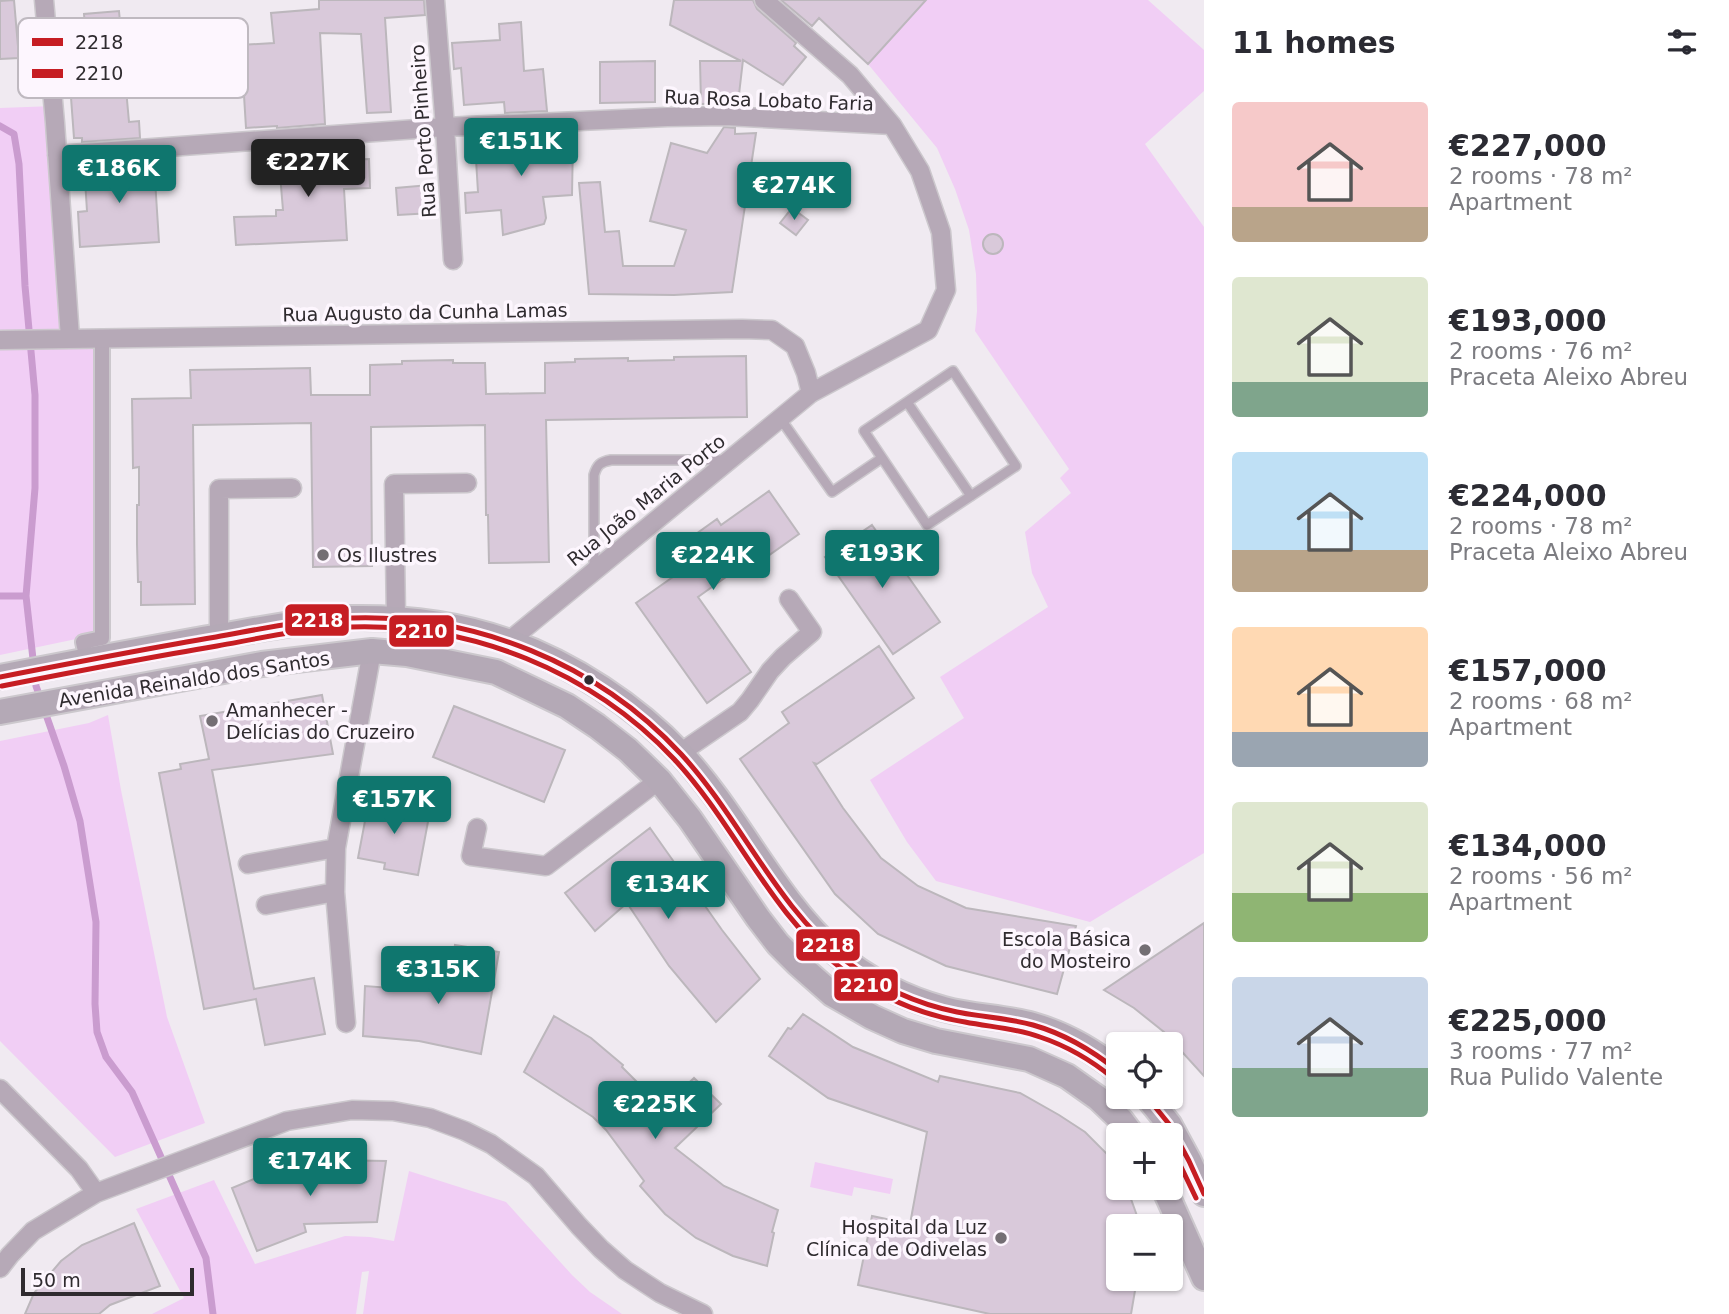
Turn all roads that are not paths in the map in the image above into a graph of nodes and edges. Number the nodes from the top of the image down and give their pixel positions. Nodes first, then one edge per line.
1 (44, 0) edge
2 (435, 0) edge
3 (764, 0) edge
4 (46, 18) edge
5 (52, 98) edge
6 (892, 125) junction
7 (445, 127) junction
8 (57, 155) junction
9 (453, 260) dead end
10 (70, 338) junction
11 (103, 338) junction
12 (6, 340) edge
13 (811, 393) junction
14 (907, 402) junction
15 (780, 418) junction
16 (882, 458) junction
17 (728, 460) junction
18 (467, 483) dead end
19 (292, 488) dead end
20 (971, 496) junction
21 (594, 569) junction
22 (789, 599) dead end
23 (396, 619) junction
24 (219, 637) junction
25 (509, 641) junction
26 (372, 651) junction
27 (82, 661) junction
28 (0, 677) edge
29 (0, 712) edge
30 (680, 753) junction
31 (659, 780) junction
32 (477, 828) dead end
33 (336, 848) junction
34 (248, 864) dead end
35 (335, 892) junction
36 (266, 905) dead end
37 (346, 1023) dead end
38 (1106, 1061) edge
39 (0, 1089) edge
40 (1156, 1109) edge
41 (1124, 1123) edge
42 (96, 1193) junction
43 (1204, 1194) edge
44 (1169, 1200) edge
45 (0, 1268) edge
46 (1204, 1278) edge
47 (703, 1314) edge

1 - 4 street
2 - 7 street, Rua Porto Pinheiro
3 - 6 street, Rua João Maria Porto
5 - 8 street
6 - 7 street, Rua Rosa Lobato Faria
6 - 13 street, Rua João Maria Porto
7 - 8 street, Rua Rosa Lobato Faria
7 - 9 street, Rua Porto Pinheiro
8 - 10 street
10 - 11 street, Rua Augusto da Cunha Lamas
10 - 12 street, Rua Augusto da Cunha Lamas
11 - 13 street, Rua Augusto da Cunha Lamas
11 - 27 street
13 - 15 street, Rua João Maria Porto
14 - 16 lane
14 - 20 lane
14 - 20 lane
15 - 16 lane
15 - 17 street, Rua João Maria Porto
16 - 20 lane
17 - 21 street, Rua João Maria Porto
17 - 21 lane
18 - 23 street
19 - 24 street
21 - 25 street, Rua João Maria Porto
22 - 30 street
23 - 24 main road, Avenida Reinaldo dos Santos
23 - 25 main road, Avenida Reinaldo dos Santos
24 - 27 main road, Avenida Reinaldo dos Santos
25 - 30 main road, Avenida Reinaldo dos Santos
26 - 29 main road, Avenida Reinaldo dos Santos
26 - 31 main road, Avenida Reinaldo dos Santos
26 - 33 street
27 - 28 main road, Avenida Reinaldo dos Santos
30 - 38 main road, Avenida Reinaldo dos Santos
31 - 32 street
31 - 41 main road, Avenida Reinaldo dos Santos
33 - 34 street
33 - 35 street
35 - 36 street
35 - 37 street
39 - 42 street
40 - 43 main road
42 - 45 street
42 - 47 street
44 - 46 main road

